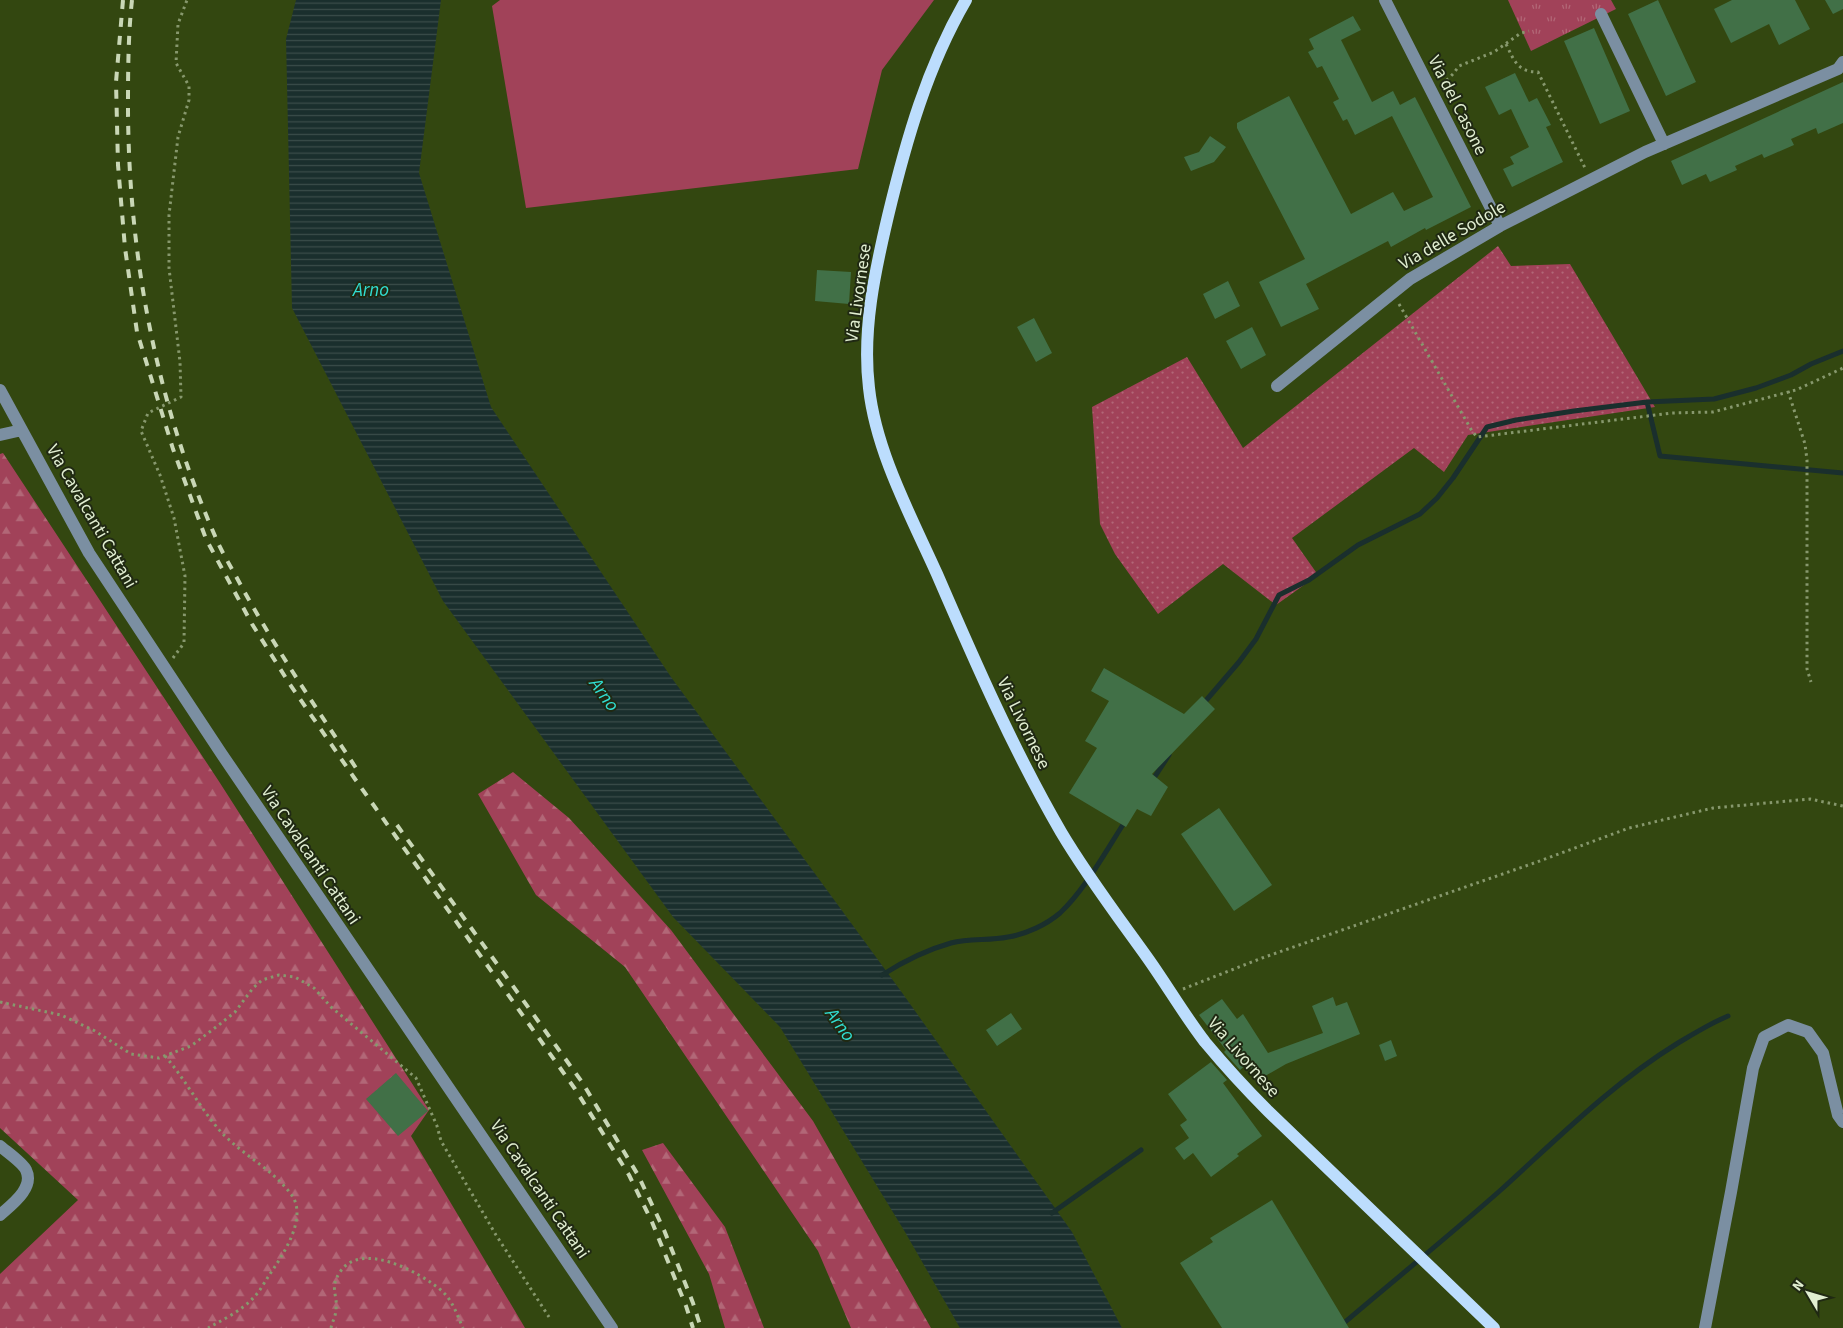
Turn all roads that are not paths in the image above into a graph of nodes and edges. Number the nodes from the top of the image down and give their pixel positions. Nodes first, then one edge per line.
1 (965, 0) edge
2 (1385, 0) edge
3 (1601, 14) dead end
4 (1843, 62) edge
5 (1664, 144) junction
6 (1500, 226) junction
7 (1277, 386) dead end
8 (0, 390) edge
9 (22, 430) junction
10 (0, 435) edge
11 (1843, 1122) edge
12 (0, 1146) edge
13 (0, 1215) edge
14 (612, 1328) edge
15 (1494, 1328) edge
16 (1705, 1328) edge

1 - 15 main road, Via Livornese
2 - 6 street, Via del Casone
3 - 5 street
4 - 5 street, Via delle Sodole
5 - 6 street, Via delle Sodole
6 - 7 street, Via delle Sodole
8 - 9 street, Via Cavalcanti Cattani
9 - 10 street
9 - 14 street, Via Cavalcanti Cattani
11 - 16 street
12 - 13 street

